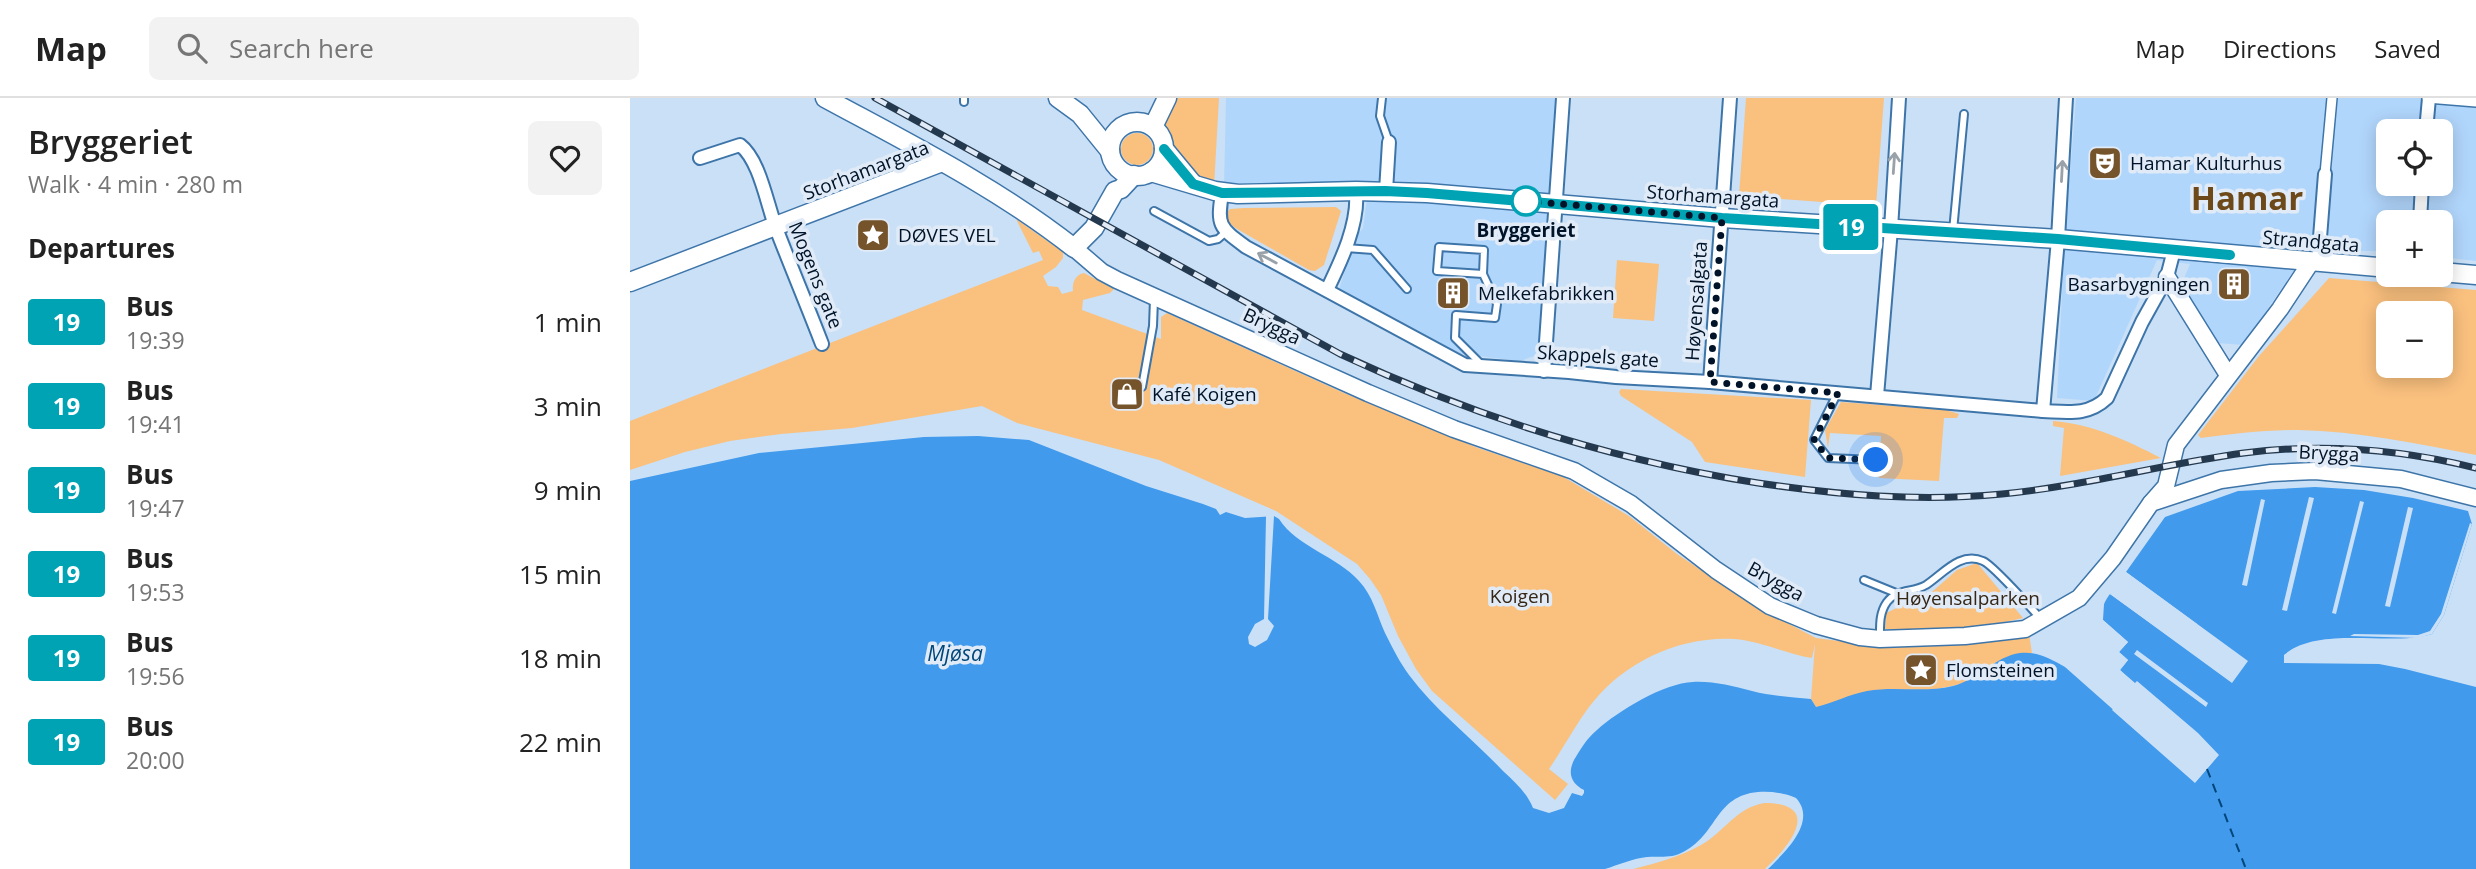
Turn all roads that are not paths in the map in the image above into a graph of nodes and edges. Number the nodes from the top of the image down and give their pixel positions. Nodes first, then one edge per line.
1 (825, 98) edge
2 (1058, 98) edge
3 (1167, 98) edge
4 (1382, 98) edge
5 (1563, 98) edge
6 (1730, 98) edge
7 (1899, 98) edge
8 (2066, 98) edge
9 (2332, 98) edge
10 (2428, 98) edge
11 (2476, 102) edge
12 (1080, 114) junction
13 (1964, 114) dead end
14 (2427, 119) edge
15 (1124, 125) junction
16 (1153, 127) junction
17 (1389, 142) joint
18 (1164, 149) junction
19 (700, 158) dead end
20 (1113, 159) junction
21 (943, 162) junction
22 (1143, 173) junction
23 (2325, 174) joint
24 (1193, 184) junction
25 (1115, 191) junction
26 (1356, 191) junction
27 (1385, 191) junction
28 (1222, 193) junction
29 (1556, 204) junction
30 (1154, 211) dead end
31 (1722, 218) junction
32 (776, 226) junction
33 (1891, 229) junction
34 (1226, 232) junction
35 (1953, 233) junction
36 (2058, 239) junction
37 (1074, 248) junction
38 (1344, 248) junction
39 (2174, 250) junction
40 (2230, 255) joint
41 (2315, 262) junction
42 (2376, 267) edge
43 (2453, 273) edge
44 (1483, 274) junction
45 (2476, 275) edge
46 (2167, 277) junction
47 (630, 282) edge
48 (1407, 289) dead end
49 (1327, 290) junction
50 (1154, 297) junction
51 (822, 344) dead end
52 (1484, 367) junction
53 (1544, 371) junction
54 (2228, 375) junction
55 (1710, 382) junction
56 (1142, 387) dead end
57 (1838, 393) junction
58 (1877, 396) junction
59 (2043, 411) junction
60 (1876, 460) dead end
61 (2476, 498) edge
62 (2151, 503) junction
63 (1864, 580) dead end
64 (1896, 593) junction
65 (2043, 620) junction
66 (1880, 639) junction

1 - 21 main road
2 - 12 main road
3 - 16 main road
4 - 17 lane
5 - 29 street
6 - 31 street, Høyensalgata
33 -> 7 street
36 -> 8 street
9 - 23 street
10 - 11 street
10 - 14 street
12 - 15 main road
12 - 20 main road
13 - 35 lane
15 - 16 main road
15 - 20 main road
16 - 18 main road
17 - 27 street
18 - 22 main road
18 - 24 main road
19 - 32 street, Mogens gate
20 - 22 main road
20 - 25 main road
21 - 32 main road, Storhamargata
21 - 37 main road, Storhamargata
22 - 24 main road, Storhamargata
22 - 25 main road
23 - 41 street
24 - 28 main road, Storhamargata
25 - 37 main road
26 - 27 main road, Storhamargata
26 - 28 main road, Storhamargata
26 - 38 street
27 - 29 main road, Storhamargata
28 - 34 street
29 - 31 main road, Storhamargata
29 - 53 street
30 - 34 lane
31 - 33 main road, Storhamargata
31 - 55 street, Høyensalgata
32 - 47 main road, Storhamargata
32 - 51 street, Mogens gate
33 - 35 main road, Storhamargata
33 - 58 street
49 -> 34 street, Skappels gate
35 - 36 main road, Storhamargata
36 - 39 main road, Storhamargata
36 - 59 street
37 - 50 street, Brygga
38 - 48 lane
38 - 49 street
39 - 40 main road, Storhamargata
39 - 46 street, Skappels gate
40 - 41 main road, Strandgata
41 - 42 main road, Strandgata
41 - 54 street
43 - 45 main road
44 - 44 lane
44 - 52 lane
46 - 54 street
46 - 59 street, Skappels gate
49 - 52 street, Skappels gate
50 - 56 lane
50 - 66 street, Brygga
52 - 53 street, Skappels gate
53 - 55 street, Skappels gate
54 - 62 street
55 - 57 street, Skappels gate
57 - 58 street, Skappels gate
57 - 60 lane
58 - 59 street, Skappels gate
61 - 62 street, Brygga
62 - 65 street, Brygga
63 - 64 lane
64 - 65 lane
64 - 66 lane
65 - 66 street, Brygga

